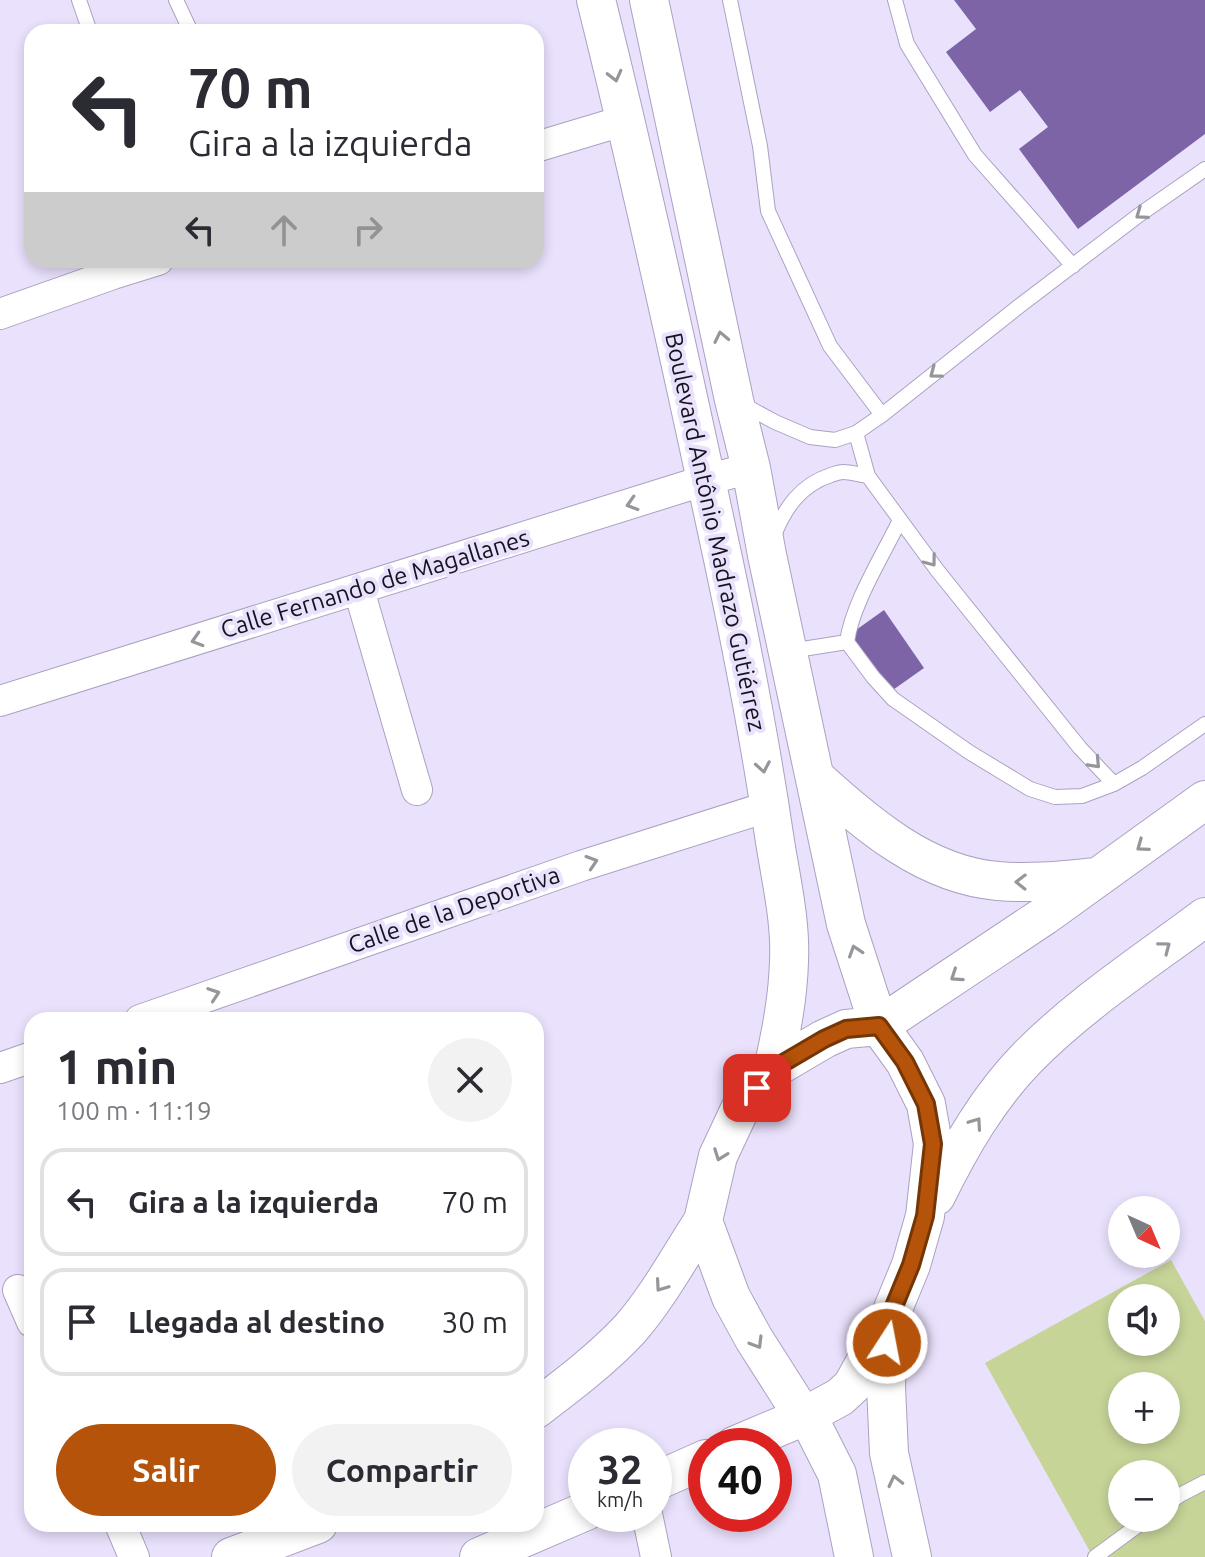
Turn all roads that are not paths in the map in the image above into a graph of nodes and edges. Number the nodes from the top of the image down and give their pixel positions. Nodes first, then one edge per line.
1 (79, 0) edge
2 (176, 0) edge
3 (596, 0) edge
4 (649, 0) edge
5 (730, 0) edge
6 (895, 0) edge
7 (87, 24) edge
8 (187, 24) edge
9 (626, 120) junction
10 (544, 145) edge
11 (1205, 169) edge
12 (1073, 266) junction
13 (132, 268) edge
14 (0, 314) edge
15 (734, 400) junction
16 (882, 415) junction
17 (856, 433) junction
18 (751, 468) junction
19 (868, 476) junction
20 (706, 480) junction
21 (900, 520) junction
22 (767, 555) junction
23 (359, 590) junction
24 (847, 642) junction
25 (789, 651) junction
26 (0, 701) edge
27 (1205, 724) edge
28 (815, 777) junction
29 (1114, 784) junction
30 (417, 790) dead end
31 (1205, 800) edge
32 (770, 806) junction
33 (1099, 877) junction
34 (1205, 917) edge
35 (163, 1012) edge
36 (879, 1026) junction
37 (24, 1060) edge
38 (0, 1068) edge
39 (773, 1069) junction
40 (925, 1216) junction
41 (703, 1221) junction
42 (18, 1290) dead end
43 (24, 1304) edge
44 (888, 1321) junction
45 (544, 1403) edge
46 (807, 1415) junction
47 (776, 1428) edge
48 (1205, 1482) edge
49 (1180, 1495) edge
50 (568, 1519) edge
51 (544, 1529) edge
52 (123, 1532) edge
53 (297, 1532) edge
54 (537, 1532) edge
55 (651, 1532) edge
56 (1129, 1532) edge
57 (134, 1557) edge
58 (231, 1557) edge
59 (479, 1557) edge
60 (656, 1557) edge
61 (854, 1557) edge
62 (912, 1557) edge
63 (1095, 1557) edge

1 - 7 lane
2 - 8 lane
3 -> 9 street, Boulevard Antônio Madrazo Gutiérrez
15 -> 4 street, Boulevard Antônio Madrazo Gutiérrez
5 - 16 lane
6 - 12 lane
9 - 10 street
9 - 20 street, Boulevard Antônio Madrazo Gutiérrez
11 -> 12 lane
12 -> 16 lane
13 - 14 street
15 - 17 lane
15 - 18 street, Boulevard Antônio Madrazo Gutiérrez
16 - 17 lane
17 - 19 lane
18 - 20 street, Calle Fernando de Magallanes
18 - 22 street, Boulevard Antônio Madrazo Gutiérrez
19 - 21 lane
19 - 22 lane
20 -> 23 street, Calle Fernando de Magallanes
20 -> 32 street, Boulevard Antônio Madrazo Gutiérrez
21 - 24 lane
21 -> 29 lane
22 - 25 street, Boulevard Antônio Madrazo Gutiérrez
23 -> 26 street, Calle Fernando de Magallanes
23 - 30 street
24 - 25 lane
24 - 29 lane
25 - 28 street, Boulevard Antônio Madrazo Gutiérrez
27 - 29 lane
33 -> 28 street
36 -> 28 street, Boulevard Antônio Madrazo Gutiérrez
31 -> 33 street
35 -> 32 street, Calle de la Deportiva
32 - 39 street, Boulevard Antônio Madrazo Gutiérrez
33 -> 36 street
40 -> 34 street
36 - 39 street
36 - 40 street, Boulevard Antônio Madrazo Gutiérrez
37 - 38 street
39 -> 41 street
40 - 44 street
41 -> 45 street
41 -> 46 street
42 - 43 street
44 - 46 street
62 -> 44 street
46 - 47 street
46 - 61 street
48 - 49 lane
50 - 51 street
52 - 57 street
53 - 58 street
54 - 59 street
55 - 60 street
56 - 63 lane

